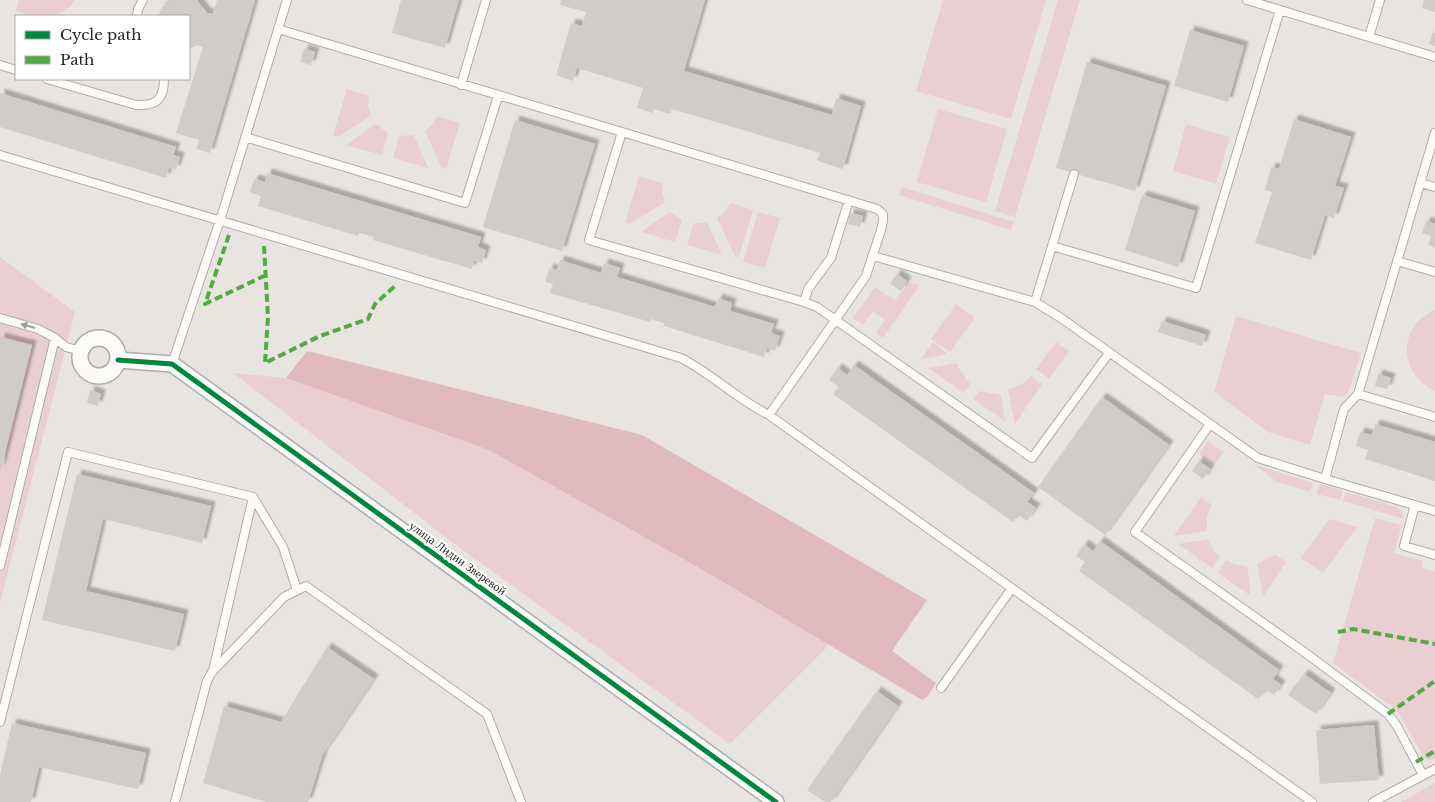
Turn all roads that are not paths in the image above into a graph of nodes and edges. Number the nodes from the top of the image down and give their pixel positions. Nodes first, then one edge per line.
1 (143, 0) edge
2 (287, 0) edge
3 (486, 0) edge
4 (1247, 0) edge
5 (1380, 0) edge
6 (1280, 10) junction
7 (137, 15) edge
8 (278, 29) junction
9 (1369, 37) junction
10 (1435, 57) edge
11 (0, 65) edge
12 (15, 70) edge
13 (49, 80) edge
14 (164, 80) edge
15 (461, 85) junction
16 (498, 96) junction
17 (622, 132) junction
18 (1435, 133) edge
19 (245, 137) junction
20 (0, 155) edge
21 (1074, 174) dead end
22 (1420, 183) junction
23 (1435, 187) edge
24 (849, 200) junction
25 (220, 221) junction
26 (1052, 246) junction
27 (873, 256) junction
28 (1397, 261) junction
29 (1435, 272) edge
30 (804, 302) junction
31 (1034, 302) junction
32 (0, 318) edge
33 (835, 318) junction
34 (55, 338) junction
35 (81, 351) junction
36 (1109, 352) junction
37 (118, 360) junction
38 (172, 364) junction
39 (1358, 394) junction
40 (768, 415) junction
41 (1435, 417) edge
42 (1210, 424) junction
43 (1325, 478) junction
44 (253, 497) junction
45 (1416, 505) junction
46 (1435, 511) edge
47 (1435, 555) edge
48 (0, 566) edge
49 (1012, 588) junction
50 (297, 590) junction
51 (212, 672) junction
52 (941, 688) dead end
53 (0, 722) edge
54 (1435, 769) edge
55 (1423, 775) junction
56 (175, 802) edge
57 (521, 802) edge
58 (776, 802) edge
59 (1312, 802) edge
60 (1373, 802) edge

1 - 7 lane
2 - 8 lane
3 - 15 lane
4 - 6 lane
5 - 9 lane
6 - 9 lane
6 - 26 lane
8 - 15 lane
8 - 19 lane
9 - 10 lane
11 - 12 lane
13 - 14 lane
15 - 16 lane
16 - 17 lane
16 - 19 lane
17 - 24 lane
17 - 30 lane
18 - 22 lane
19 - 25 lane
20 - 25 lane
21 - 26 lane
22 - 23 lane
22 - 28 lane
24 - 27 lane
24 - 30 lane
25 - 38 lane
25 - 40 lane
26 - 31 lane
27 - 31 lane
27 - 33 lane
28 - 29 lane
28 - 39 lane
30 - 33 lane
31 - 36 lane
34 -> 32 lane
33 - 36 lane
33 - 40 lane
34 - 35 lane
34 - 48 lane
35 - 37 street
35 - 37 street
36 - 42 lane
37 - 38 street
38 - 58 street, улица Лидии Зверевой
39 - 41 lane
39 - 43 lane
40 - 49 lane
42 - 43 lane
42 - 55 lane
43 - 45 lane
44 - 50 lane
44 - 51 lane
44 - 53 lane
45 - 46 lane
45 - 47 lane
49 - 52 lane
49 - 59 lane
50 - 51 lane
50 - 57 lane
51 - 56 lane
54 - 55 lane
55 - 60 lane

